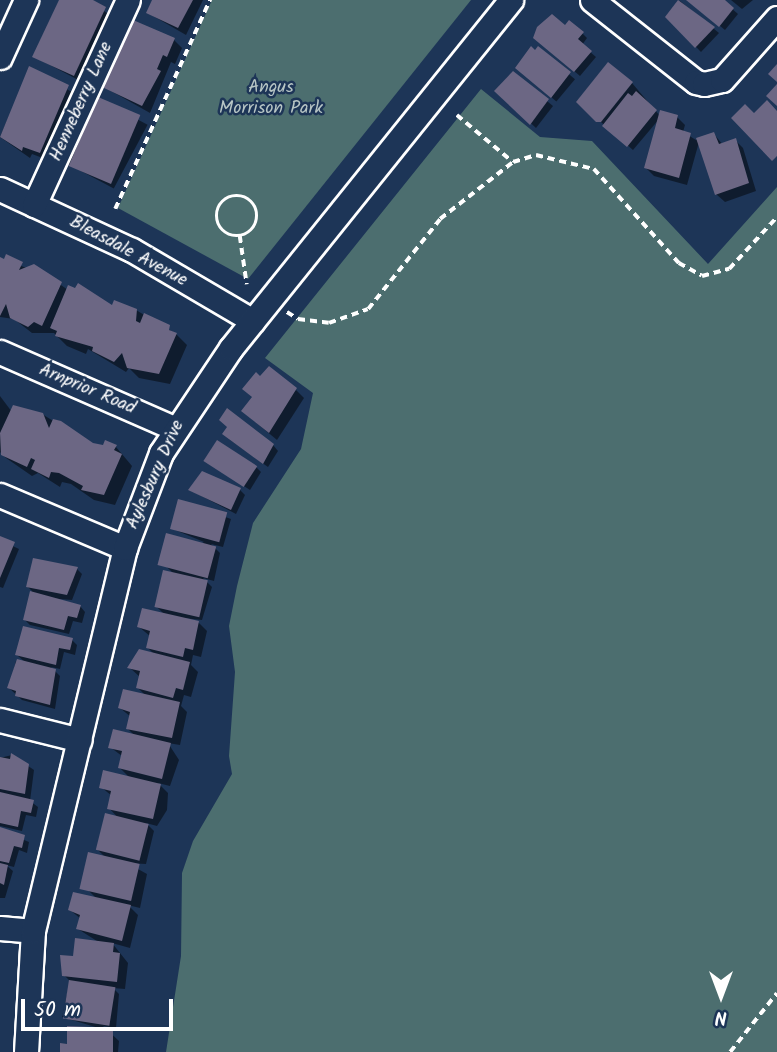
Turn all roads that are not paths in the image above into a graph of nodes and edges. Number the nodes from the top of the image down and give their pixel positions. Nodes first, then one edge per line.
1 (26, 0) edge
2 (128, 0) edge
3 (511, 0) edge
4 (592, 0) edge
5 (777, 18) edge
6 (0, 57) edge
7 (0, 189) edge
8 (34, 205) junction
9 (253, 321) junction
10 (0, 352) edge
11 (174, 428) junction
12 (0, 495) edge
13 (125, 548) junction
14 (0, 720) edge
15 (80, 740) junction
16 (0, 928) edge
17 (33, 932) junction
18 (26, 1052) edge

1 - 6 street
2 - 8 street, Henneberry Lane
3 - 9 street, Aylesbury Drive
4 - 5 street
7 - 8 street, Bleasdale Avenue
8 - 9 street, Bleasdale Avenue
9 - 11 street, Aylesbury Drive
10 - 11 street, Arnprior Road
11 - 13 street, Aylesbury Drive
12 - 13 street
13 - 15 street, Aylesbury Drive
14 - 15 street
15 - 17 street, Aylesbury Drive
16 - 17 street
17 - 18 street, Aylesbury Drive

